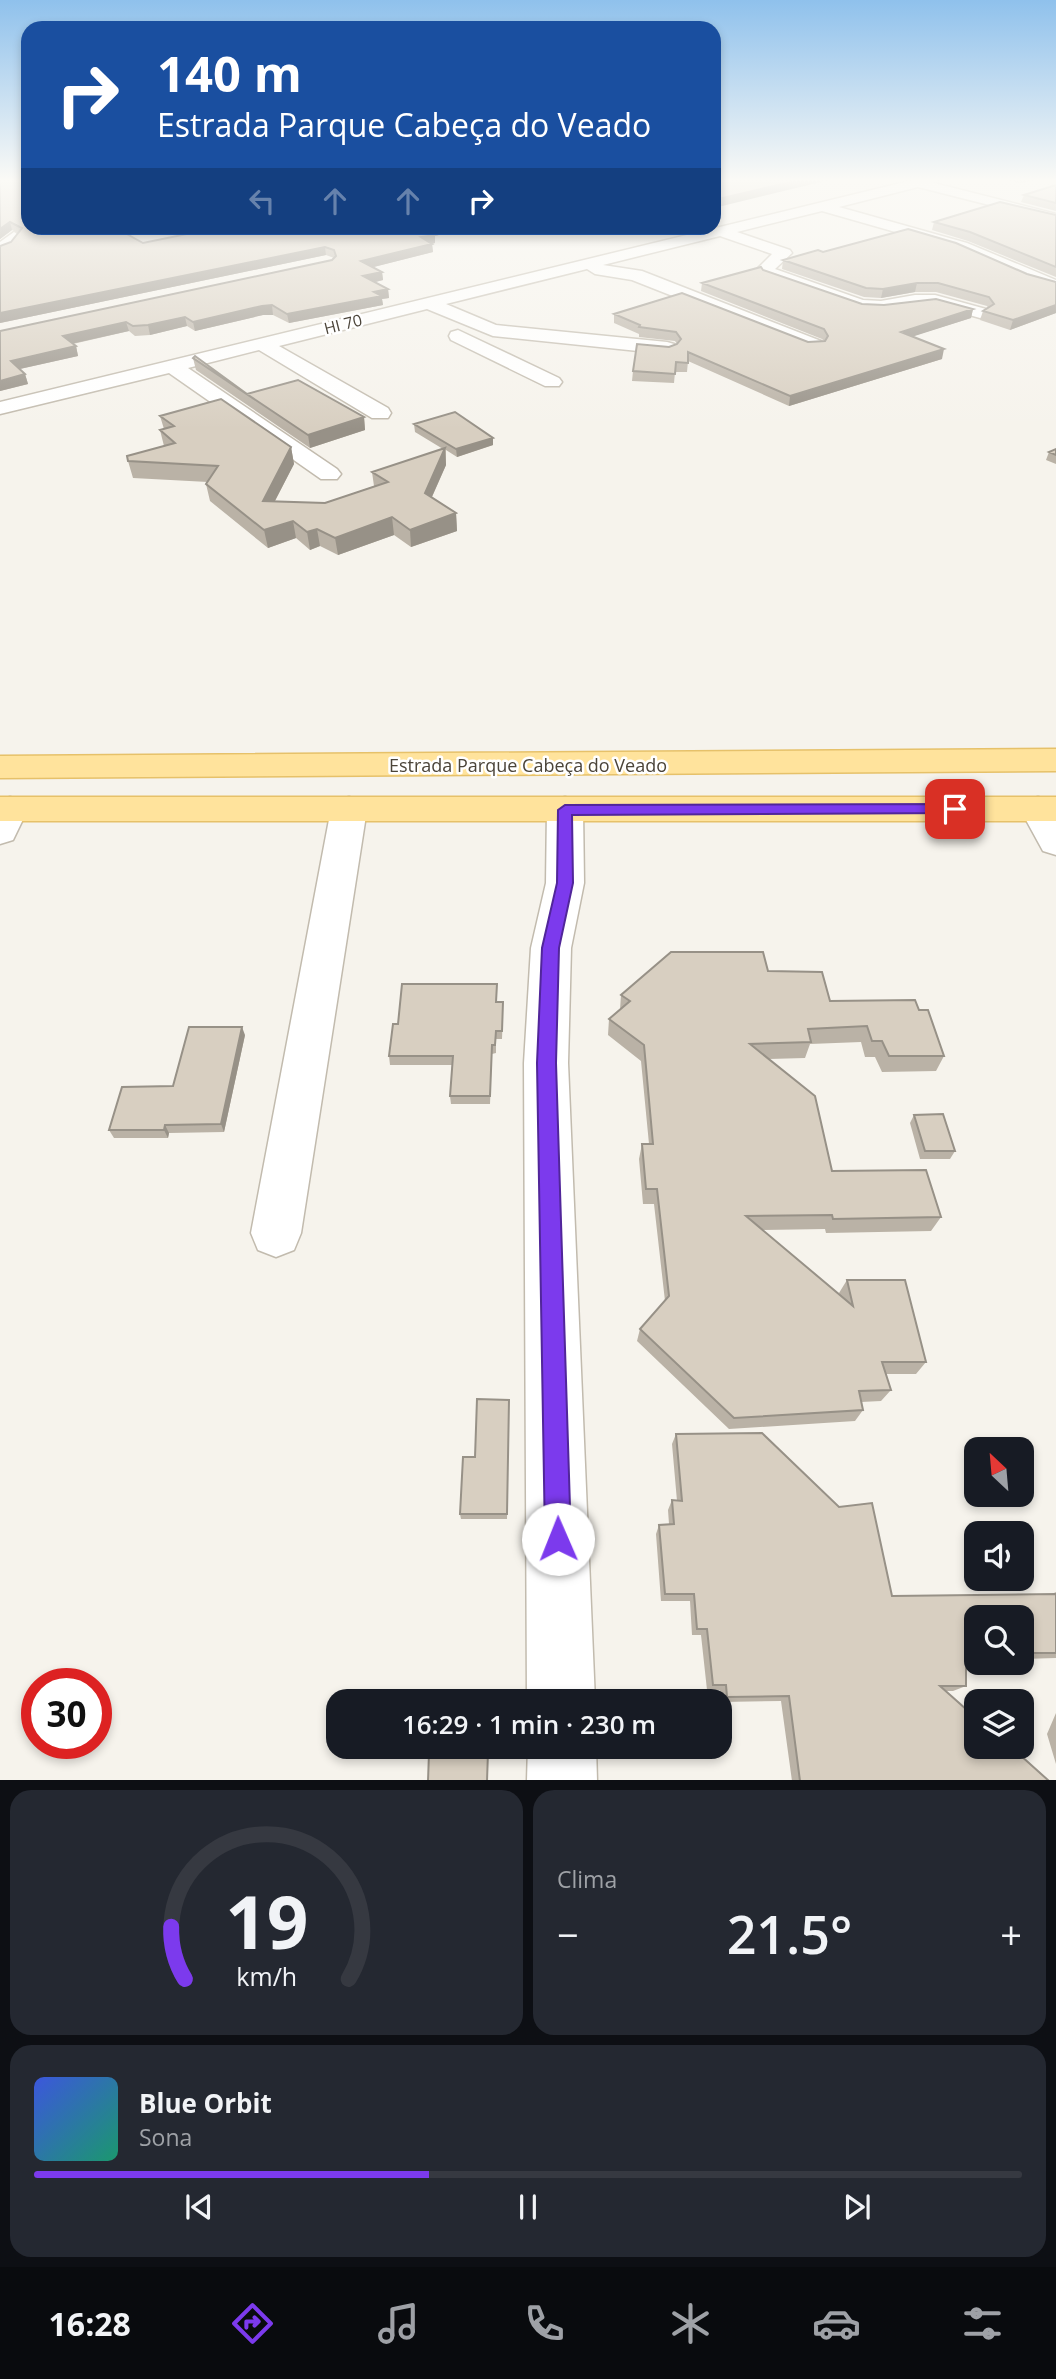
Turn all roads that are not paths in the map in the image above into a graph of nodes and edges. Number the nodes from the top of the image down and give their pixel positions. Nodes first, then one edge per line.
1 (592, 263) edge
2 (631, 263) edge
3 (771, 263) edge
4 (998, 263) edge
5 (576, 267) junction
6 (636, 275) junction
7 (1056, 285) edge
8 (428, 303) junction
9 (407, 309) junction
10 (980, 313) dead end
11 (262, 344) junction
12 (814, 345) edge
13 (667, 348) edge
14 (172, 366) junction
15 (552, 382) dead end
16 (0, 408) edge
17 (380, 413) dead end
18 (329, 474) dead end
19 (1056, 760) edge
20 (0, 767) edge
21 (349, 809) junction
22 (1047, 809) edge
23 (565, 810) junction
24 (3, 816) edge
25 (1056, 842) edge
26 (276, 1233) dead end
27 (561, 1689) edge
28 (562, 1759) edge
29 (562, 1780) edge

1 - 5 street, HI 70
2 - 6 street
3 - 10 street
4 - 7 street
5 - 6 street
5 - 8 street, HI 70
6 - 12 street
8 - 9 street, HI 70
8 - 13 street
9 - 11 street, HI 70
9 - 15 street
11 - 14 street, HI 70
11 - 17 street
14 - 16 street, HI 70
14 - 18 street
19 - 20 main road, Estrada Parque Cabeça do Veado
21 - 23 main road
21 - 24 main road
21 - 26 street
22 - 23 main road
22 - 25 street
23 - 27 street
28 - 29 street

